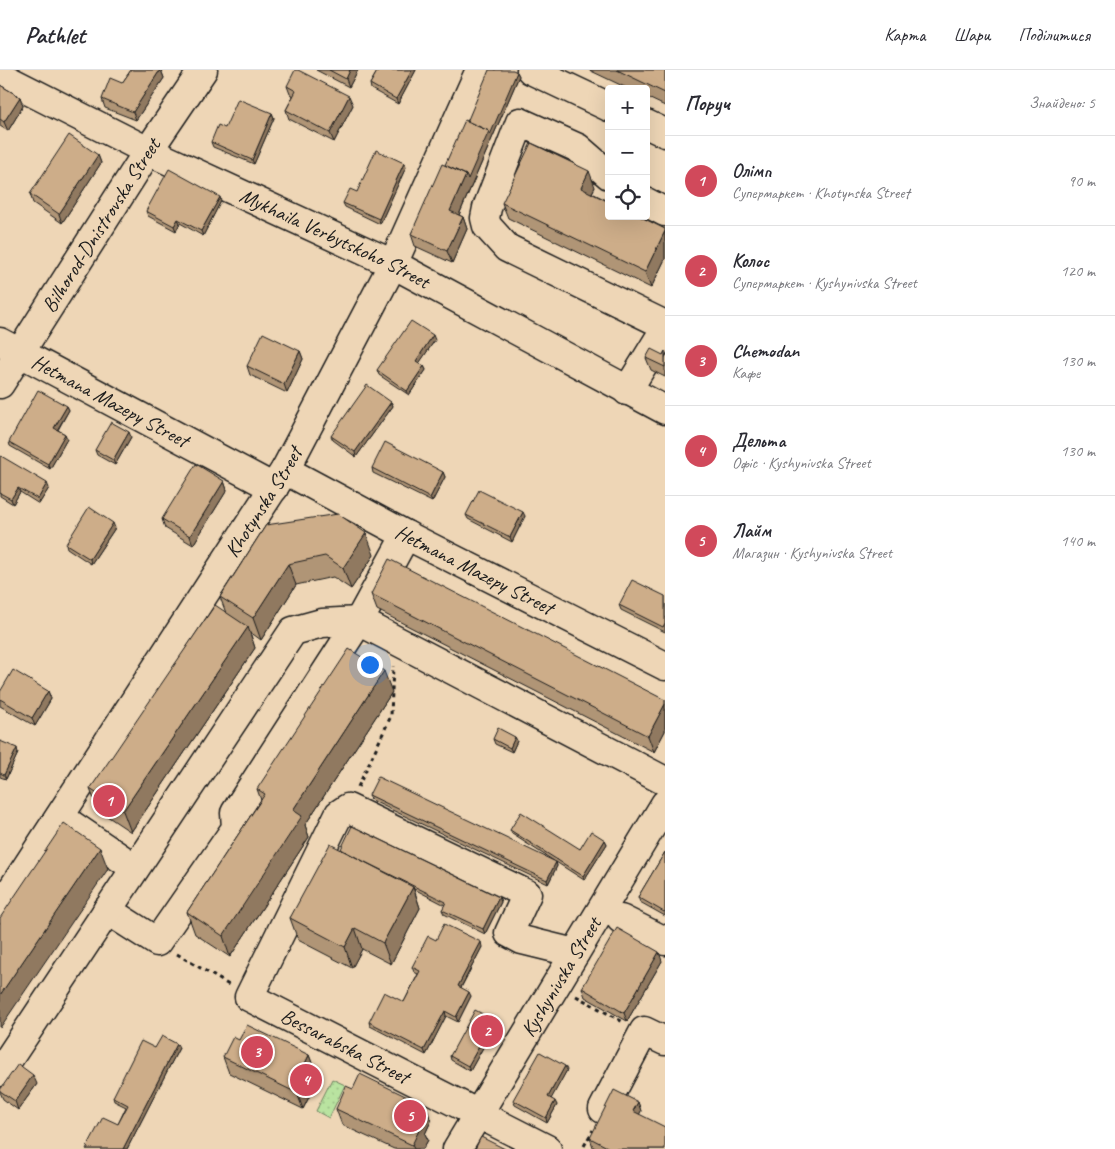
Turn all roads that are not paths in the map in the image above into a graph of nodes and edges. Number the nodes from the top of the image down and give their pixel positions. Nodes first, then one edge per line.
1 (203, 70) edge
2 (480, 70) edge
3 (531, 70) edge
4 (0, 76) edge
5 (605, 105) edge
6 (650, 126) edge
7 (665, 133) edge
8 (148, 151) junction
9 (605, 172) edge
10 (650, 204) edge
11 (665, 212) edge
12 (393, 264) junction
13 (665, 327) edge
14 (10, 347) edge
15 (0, 384) edge
16 (627, 391) junction
17 (665, 410) edge
18 (279, 479) junction
19 (406, 535) junction
20 (359, 621) junction
21 (665, 666) edge
22 (665, 781) edge
23 (665, 804) edge
24 (60, 817) junction
25 (135, 868) junction
26 (9, 877) edge
27 (0, 908) edge
28 (107, 910) junction
29 (625, 921) dead end
30 (665, 940) edge
31 (575, 953) junction
32 (655, 1036) edge
33 (0, 1072) edge
34 (603, 1109) edge
35 (478, 1114) junction
36 (457, 1149) edge
37 (547, 1149) edge

1 - 8 street, Bilhorod-Dnistrovska Street
2 - 12 street, Khotynska Street
3 - 5 street
4 - 8 street, Mykhaila Verbytskoho Street
6 - 7 street
8 - 12 street, Mykhaila Verbytskoho Street
8 - 14 street, Bilhorod-Dnistrovska Street
9 - 13 street
10 - 11 street
12 - 16 street, Mykhaila Verbytskoho Street
12 - 18 street, Khotynska Street
13 - 16 street
14 - 15 street, Bilhorod-Dnistrovska Street
14 - 18 street, Hetmana Mazepy Street
16 - 17 street, Mykhaila Verbytskoho Street
18 - 19 street, Hetmana Mazepy Street
18 - 24 street, Khotynska Street
19 - 20 street
19 - 21 street, Hetmana Mazepy Street
20 - 22 street
20 - 25 street
20 - 28 street
23 - 31 street, Kyshynivska Street
24 - 25 street
24 - 26 street, Khotynska Street
25 - 28 street
26 - 27 street, Khotynska Street
28 - 33 street
29 - 30 street
31 - 35 street, Kyshynivska Street
31 - 35 street, Bessarabska Street
32 - 34 street
35 - 36 street, Kyshynivska Street
35 - 37 street, Bessarabska Street

